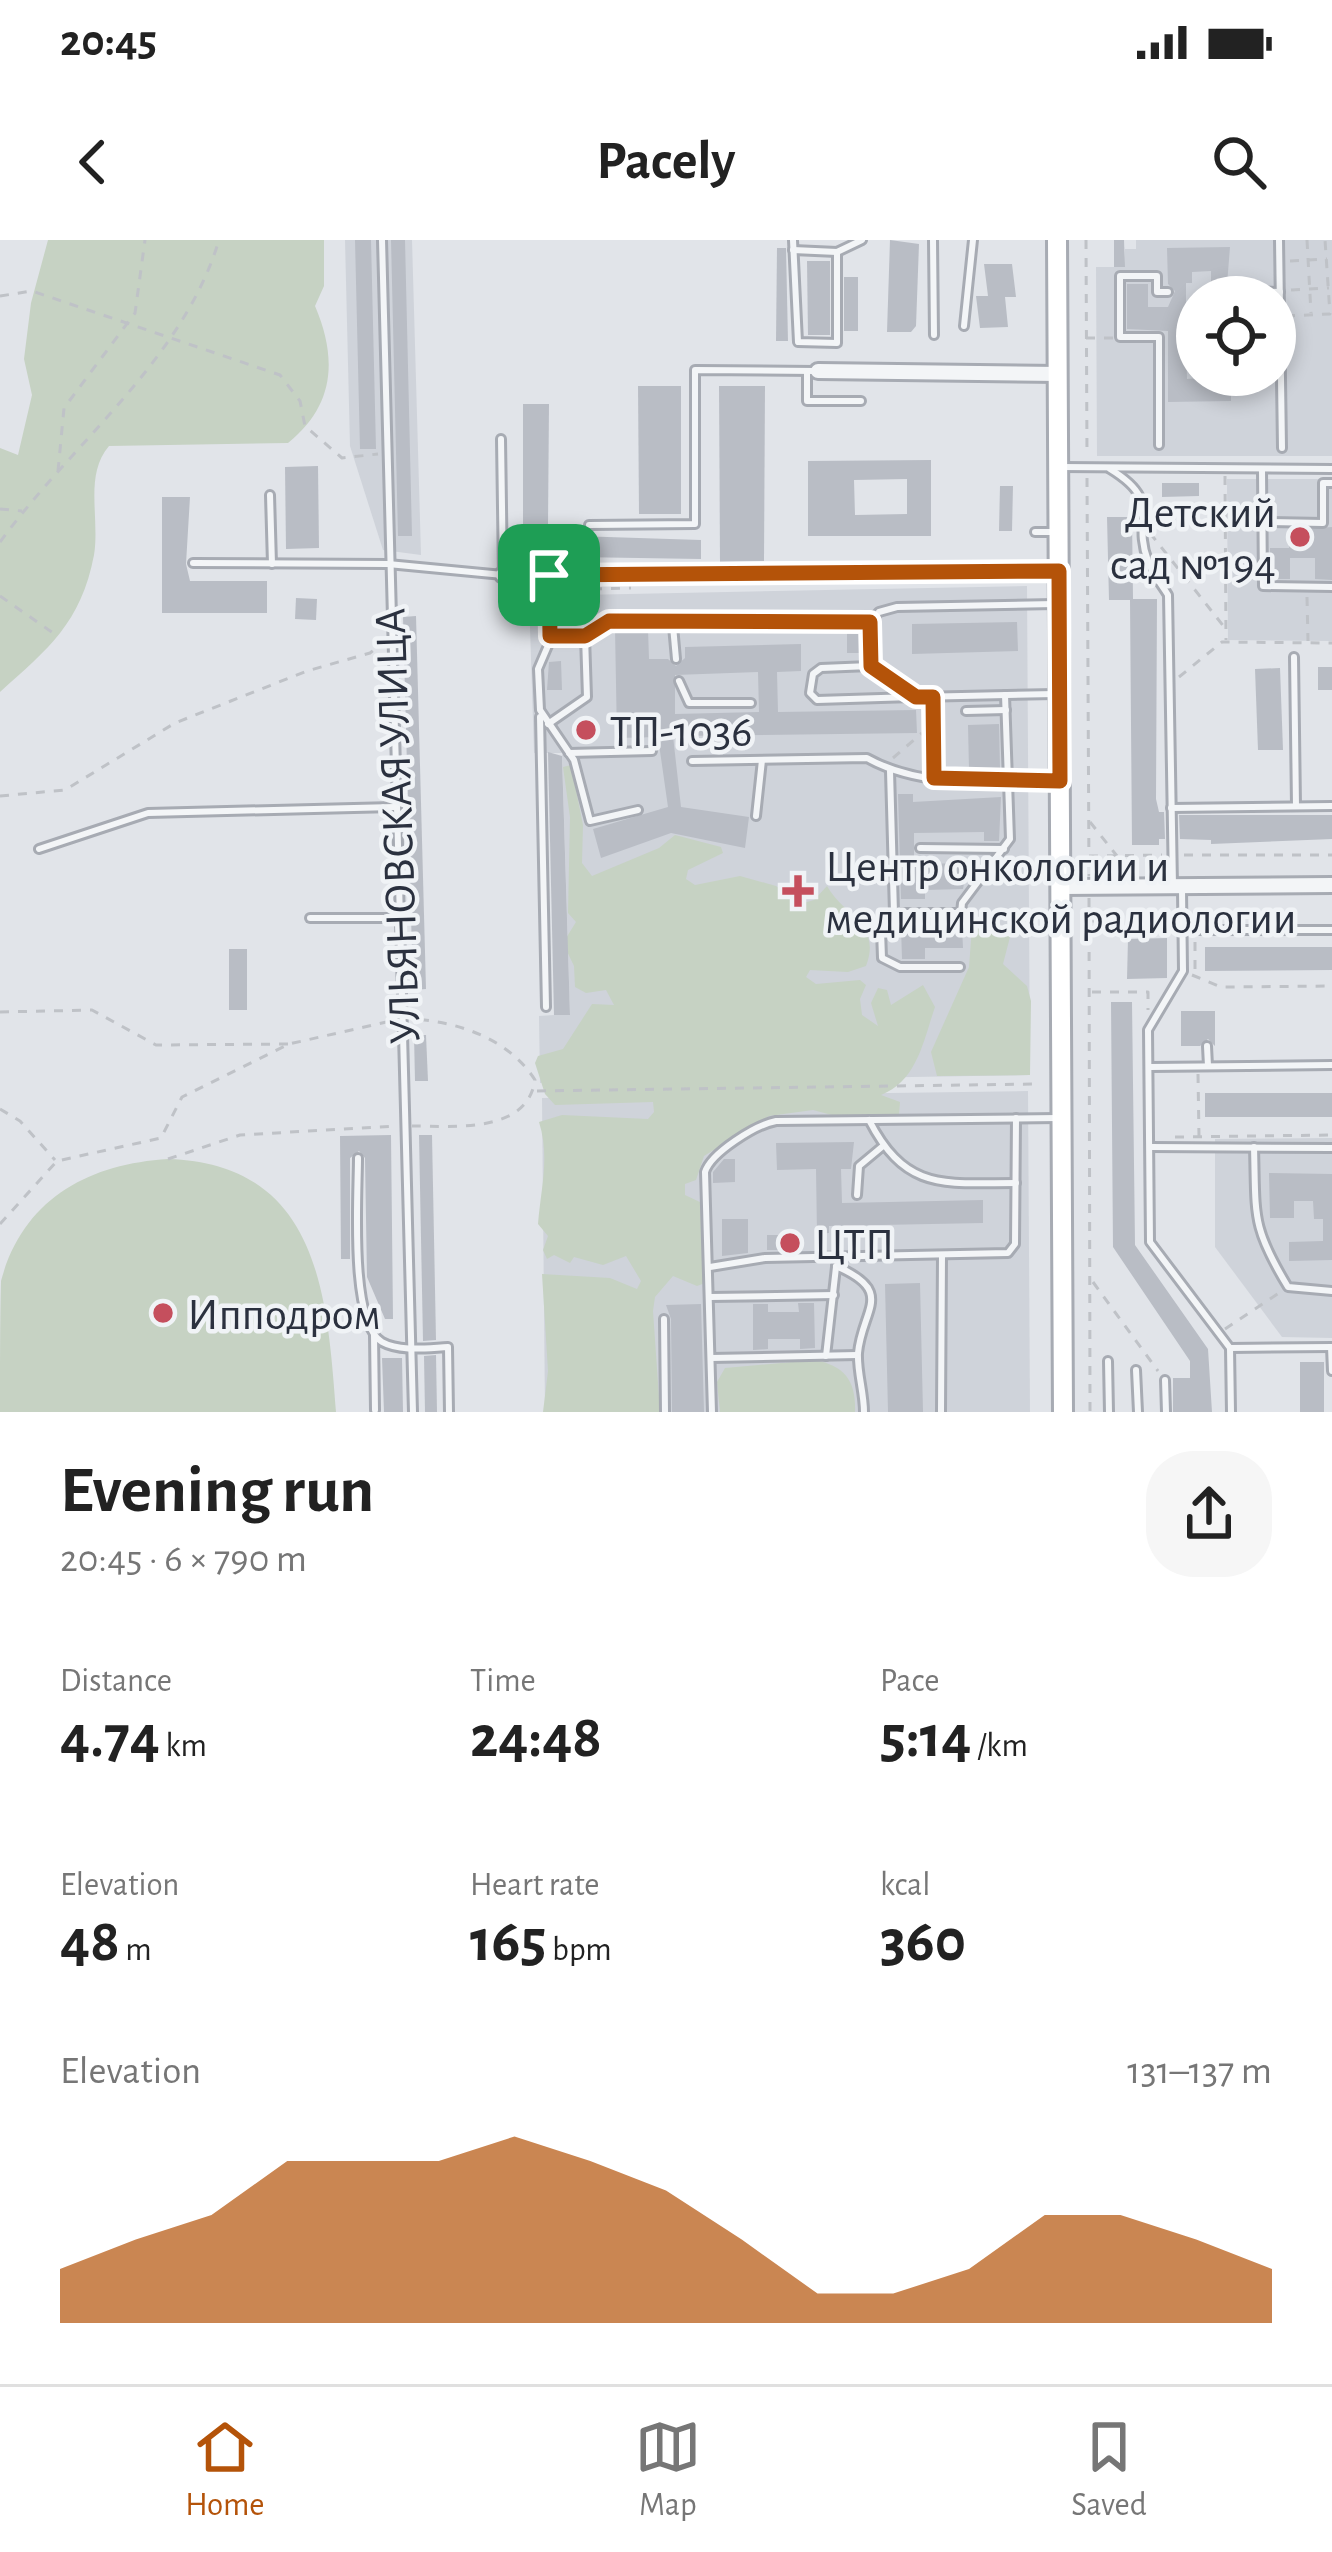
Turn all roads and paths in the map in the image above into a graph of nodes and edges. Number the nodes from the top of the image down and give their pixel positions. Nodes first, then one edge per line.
1 (145, 240) edge
2 (219, 240) edge
3 (382, 240) edge
4 (862, 240) edge
5 (933, 240) edge
6 (973, 240) edge
7 (1057, 240) edge
8 (1086, 240) edge
9 (1279, 240) edge
10 (1307, 240) edge
11 (1325, 240) edge
12 (794, 245) edge
13 (837, 252) junction
14 (1327, 259) junction
15 (1308, 260) junction
16 (1288, 261) dead end
17 (1283, 276) edge
18 (1328, 288) junction
19 (1309, 289) junction
20 (1296, 290) edge
21 (1168, 292) dead end
22 (0, 296) edge
23 (1296, 315) edge
24 (1311, 315) junction
25 (125, 325) junction
26 (964, 326) dead end
27 (934, 335) dead end
28 (1086, 338) junction
29 (1120, 338) junction
30 (165, 339) junction
31 (813, 371) junction
32 (1058, 374) junction
33 (1281, 396) edge
34 (861, 401) dead end
35 (501, 439) dead end
36 (1159, 445) dead end
37 (1282, 448) dead end
38 (386, 451) junction
39 (1059, 467) junction
40 (1087, 468) junction
41 (1110, 469) junction
42 (1226, 469) junction
43 (1262, 470) junction
44 (1332, 470) edge
45 (58, 473) junction
46 (1332, 483) edge
47 (270, 495) dead end
48 (0, 509) edge
49 (24, 511) junction
50 (1263, 522) junction
51 (589, 525) dead end
52 (1145, 530) junction
53 (1035, 532) dead end
54 (1059, 532) junction
55 (0, 542) edge
56 (194, 563) dead end
57 (272, 564) junction
58 (388, 564) junction
59 (1059, 571) junction
60 (503, 575) junction
61 (549, 575) junction
62 (1307, 587) junction
63 (1332, 587) edge
64 (0, 596) edge
65 (1059, 604) junction
66 (870, 622) junction
67 (673, 625) junction
68 (1226, 630) junction
69 (56, 635) dead end
70 (550, 636) junction
71 (585, 636) junction
72 (390, 637) junction
73 (1226, 642) junction
74 (1308, 643) junction
75 (1332, 644) edge
76 (1294, 657) dead end
77 (676, 659) dead end
78 (871, 666) junction
79 (1172, 680) junction
80 (679, 681) dead end
81 (1059, 694) junction
82 (1005, 695) junction
83 (916, 697) junction
84 (933, 697) junction
85 (751, 703) dead end
86 (540, 710) junction
87 (1006, 710) junction
88 (966, 711) dead end
89 (548, 724) junction
90 (934, 728) junction
91 (586, 742) dead end
92 (652, 751) dead end
93 (587, 753) junction
94 (569, 754) junction
95 (692, 760) dead end
96 (762, 760) junction
97 (886, 769) junction
98 (934, 778) junction
99 (1060, 781) junction
100 (1008, 782) junction
101 (0, 796) edge
102 (1296, 806) junction
103 (1332, 806) edge
104 (394, 807) junction
105 (1171, 808) junction
106 (638, 809) dead end
107 (756, 816) dead end
108 (1088, 821) junction
109 (920, 848) dead end
110 (39, 849) dead end
111 (1004, 849) junction
112 (1171, 855) junction
113 (1332, 855) edge
114 (1089, 856) junction
115 (1117, 856) junction
116 (1332, 885) edge
117 (1061, 887) junction
118 (1089, 887) junction
119 (1177, 887) junction
120 (894, 913) junction
121 (310, 918) dead end
122 (398, 918) junction
123 (1089, 921) junction
124 (1184, 930) junction
125 (1195, 930) junction
126 (1332, 930) edge
127 (959, 967) dead end
128 (1184, 971) junction
129 (1195, 976) junction
130 (1332, 986) edge
131 (1090, 992) junction
132 (546, 1007) dead end
133 (0, 1012) edge
134 (400, 1019) junction
135 (1148, 1030) junction
136 (289, 1044) junction
137 (1207, 1046) dead end
138 (1332, 1065) edge
139 (1149, 1067) junction
140 (1203, 1067) junction
141 (1039, 1084) dead end
142 (534, 1091) junction
143 (0, 1109) edge
144 (1016, 1118) junction
145 (1062, 1118) junction
146 (868, 1120) junction
147 (404, 1126) junction
148 (1332, 1135) edge
149 (1199, 1137) junction
150 (1149, 1142) junction
151 (883, 1146) junction
152 (1254, 1147) junction
153 (1332, 1148) edge
154 (358, 1158) dead end
155 (168, 1159) dead end
156 (57, 1161) junction
157 (1016, 1183) junction
158 (857, 1195) dead end
159 (0, 1224) edge
160 (942, 1256) junction
161 (836, 1262) junction
162 (710, 1267) junction
163 (1091, 1281) junction
164 (1288, 1287) junction
165 (1332, 1291) edge
166 (834, 1295) junction
167 (710, 1297) junction
168 (664, 1319) dead end
169 (1219, 1334) junction
170 (374, 1336) junction
171 (1332, 1347) edge
172 (411, 1348) junction
173 (1230, 1348) junction
174 (858, 1355) junction
175 (826, 1356) junction
176 (711, 1358) junction
177 (1108, 1361) dead end
178 (1136, 1370) dead end
179 (1332, 1371) edge
180 (1166, 1380) joint
181 (375, 1410) edge
182 (413, 1412) edge
183 (449, 1412) edge
184 (665, 1412) edge
185 (712, 1412) edge
186 (864, 1412) edge
187 (941, 1412) edge
188 (1063, 1412) edge
189 (1090, 1412) edge
190 (1109, 1412) edge
191 (1138, 1412) edge
192 (1166, 1412) edge
193 (1231, 1412) edge

1 - 25 path
2 - 30 path
3 - 38 lane, УЛЬЯНОВСКАЯ УЛИЦА
4 - 13 lane
5 - 27 lane
6 - 26 lane
7 - 32 main road
8 - 28 path
9 - 17 lane
10 - 15 path
11 - 14 path
12 - 13 lane
12 - 13 lane
14 - 15 path
14 - 18 path
15 - 16 path
15 - 19 path
18 - 19 path
18 - 24 path
19 - 20 path
19 - 24 path
21 - 29 lane
22 - 25 path
23 - 24 path
25 - 30 path
25 - 45 path
28 - 29 path
28 - 40 path
29 - 36 lane
30 - 38 path
30 - 45 path
31 - 32 street
31 - 34 lane
31 - 51 lane
32 - 39 main road
33 - 37 lane
35 - 60 lane
38 - 58 lane, УЛЬЯНОВСКАЯ УЛИЦА
39 - 40 lane
39 - 54 main road
40 - 41 lane
40 - 108 path
41 - 42 lane
41 - 52 lane
42 - 43 lane
42 - 68 path
43 - 44 lane
43 - 50 lane
45 - 49 path
46 - 50 lane
47 - 57 lane
48 - 49 path
49 - 55 path
50 - 62 lane
52 - 68 path
52 - 79 lane
53 - 54 lane
54 - 59 main road
56 - 57 lane
57 - 58 lane
58 - 60 lane
58 - 72 lane, УЛЬЯНОВСКАЯ УЛИЦА
59 - 61 street
59 - 65 main road
60 - 61 street
61 - 70 lane
62 - 63 lane
62 - 74 path
64 - 69 path
65 - 66 lane
65 - 81 main road
66 - 67 lane
66 - 78 lane
67 - 71 lane
67 - 77 lane
68 - 73 path
70 - 71 lane
70 - 86 lane
71 - 89 lane
72 - 101 path
72 - 104 lane, УЛЬЯНОВСКАЯ УЛИЦА
73 - 74 path
73 - 79 path
74 - 75 path
76 - 102 lane
78 - 83 lane
78 - 83 lane
79 - 105 lane
80 - 85 lane
81 - 82 lane
81 - 99 main road
82 - 84 lane
82 - 87 lane
83 - 84 lane
84 - 90 lane
86 - 89 lane
86 - 132 lane
87 - 88 lane
87 - 100 lane
89 - 94 lane
90 - 97 path
90 - 98 lane
91 - 93 lane
92 - 93 lane
93 - 94 lane
94 - 106 lane
95 - 96 lane
96 - 97 lane
96 - 107 lane
97 - 98 lane
97 - 120 lane
98 - 100 lane
99 - 100 lane
99 - 117 main road
100 - 111 lane
102 - 103 lane
102 - 105 lane
104 - 110 lane
104 - 122 lane, УЛЬЯНОВСКАЯ УЛИЦА
105 - 112 lane
108 - 114 path
108 - 115 path
109 - 111 lane
111 - 120 lane
112 - 113 path
112 - 115 path
112 - 119 lane
114 - 115 path
114 - 118 path
116 - 119 street
117 - 118 street
117 - 145 main road
118 - 119 street
118 - 123 path
119 - 124 lane
120 - 127 lane
121 - 122 lane
122 - 134 lane, УЛЬЯНОВСКАЯ УЛИЦА
123 - 124 path
123 - 131 path
124 - 125 lane
124 - 128 lane
125 - 126 lane
125 - 129 path
128 - 129 path
128 - 135 lane
129 - 130 path
131 - 135 path
131 - 163 path
133 - 136 path
134 - 136 path
134 - 142 path
134 - 147 lane, УЛЬЯНОВСКАЯ УЛИЦА
135 - 139 lane
136 - 156 path
137 - 140 lane
138 - 140 lane
139 - 140 lane
139 - 150 lane
140 - 149 path
141 - 142 path
142 - 147 path
143 - 156 path
144 - 145 lane
144 - 146 lane
144 - 157 lane
145 - 188 main road
146 - 151 lane
146 - 162 lane
147 - 155 path
147 - 172 lane, УЛЬЯНОВСКАЯ УЛИЦА
148 - 149 path
149 - 150 path
150 - 152 lane
150 - 169 lane
151 - 157 lane
151 - 158 lane
152 - 153 lane
152 - 164 lane
154 - 170 lane
156 - 159 path
157 - 160 lane
160 - 161 lane
160 - 187 lane
161 - 162 lane
161 - 166 lane
161 - 174 lane
162 - 167 lane
163 - 180 path
163 - 189 path
164 - 165 lane
164 - 169 path
166 - 167 lane
166 - 175 lane
167 - 176 lane
168 - 184 lane
169 - 173 lane
170 - 172 lane
170 - 181 lane
171 - 173 lane
171 - 179 lane
172 - 182 lane, УЛЬЯНОВСКАЯ УЛИЦА
172 - 183 lane
173 - 193 lane
174 - 175 lane
174 - 186 lane
175 - 176 lane
176 - 185 lane
177 - 190 lane
178 - 191 lane
180 - 192 lane

